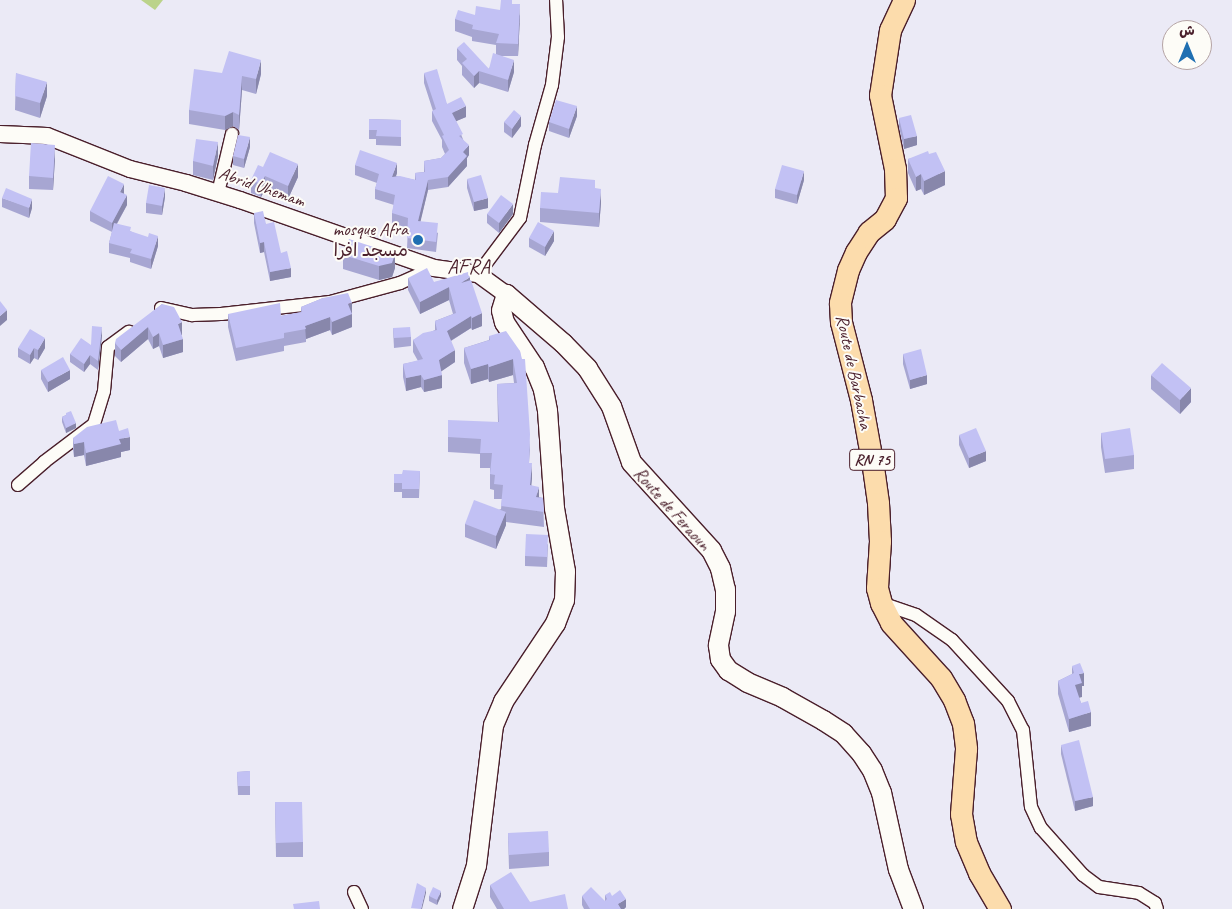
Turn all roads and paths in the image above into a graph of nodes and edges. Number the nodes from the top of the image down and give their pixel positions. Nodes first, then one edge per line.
1 (556, 0) edge
2 (904, 0) edge
3 (0, 134) edge
4 (232, 134) dead end
5 (218, 193) junction
6 (434, 268) junction
7 (478, 274) junction
8 (506, 294) junction
9 (152, 314) edge
10 (138, 325) edge
11 (18, 485) dead end
12 (881, 603) junction
13 (354, 892) dead end
14 (362, 909) edge
15 (462, 909) edge
16 (913, 909) edge
17 (1000, 909) edge
18 (1157, 909) edge

1 - 7 street
2 - 12 main road, Route de Barbacha / RN 75
3 - 5 street, Abrid Uhemam
4 - 5 street
5 - 6 street, Abrid Uhemam
6 - 7 street, Abrid Uhemam
6 - 9 street
7 - 8 street, Abrid Uhemam
8 - 15 main road
8 - 16 main road, Route de Feraoun
10 - 11 street
12 - 17 main road, Route de Barbacha / RN 75
12 - 18 street
13 - 14 street

